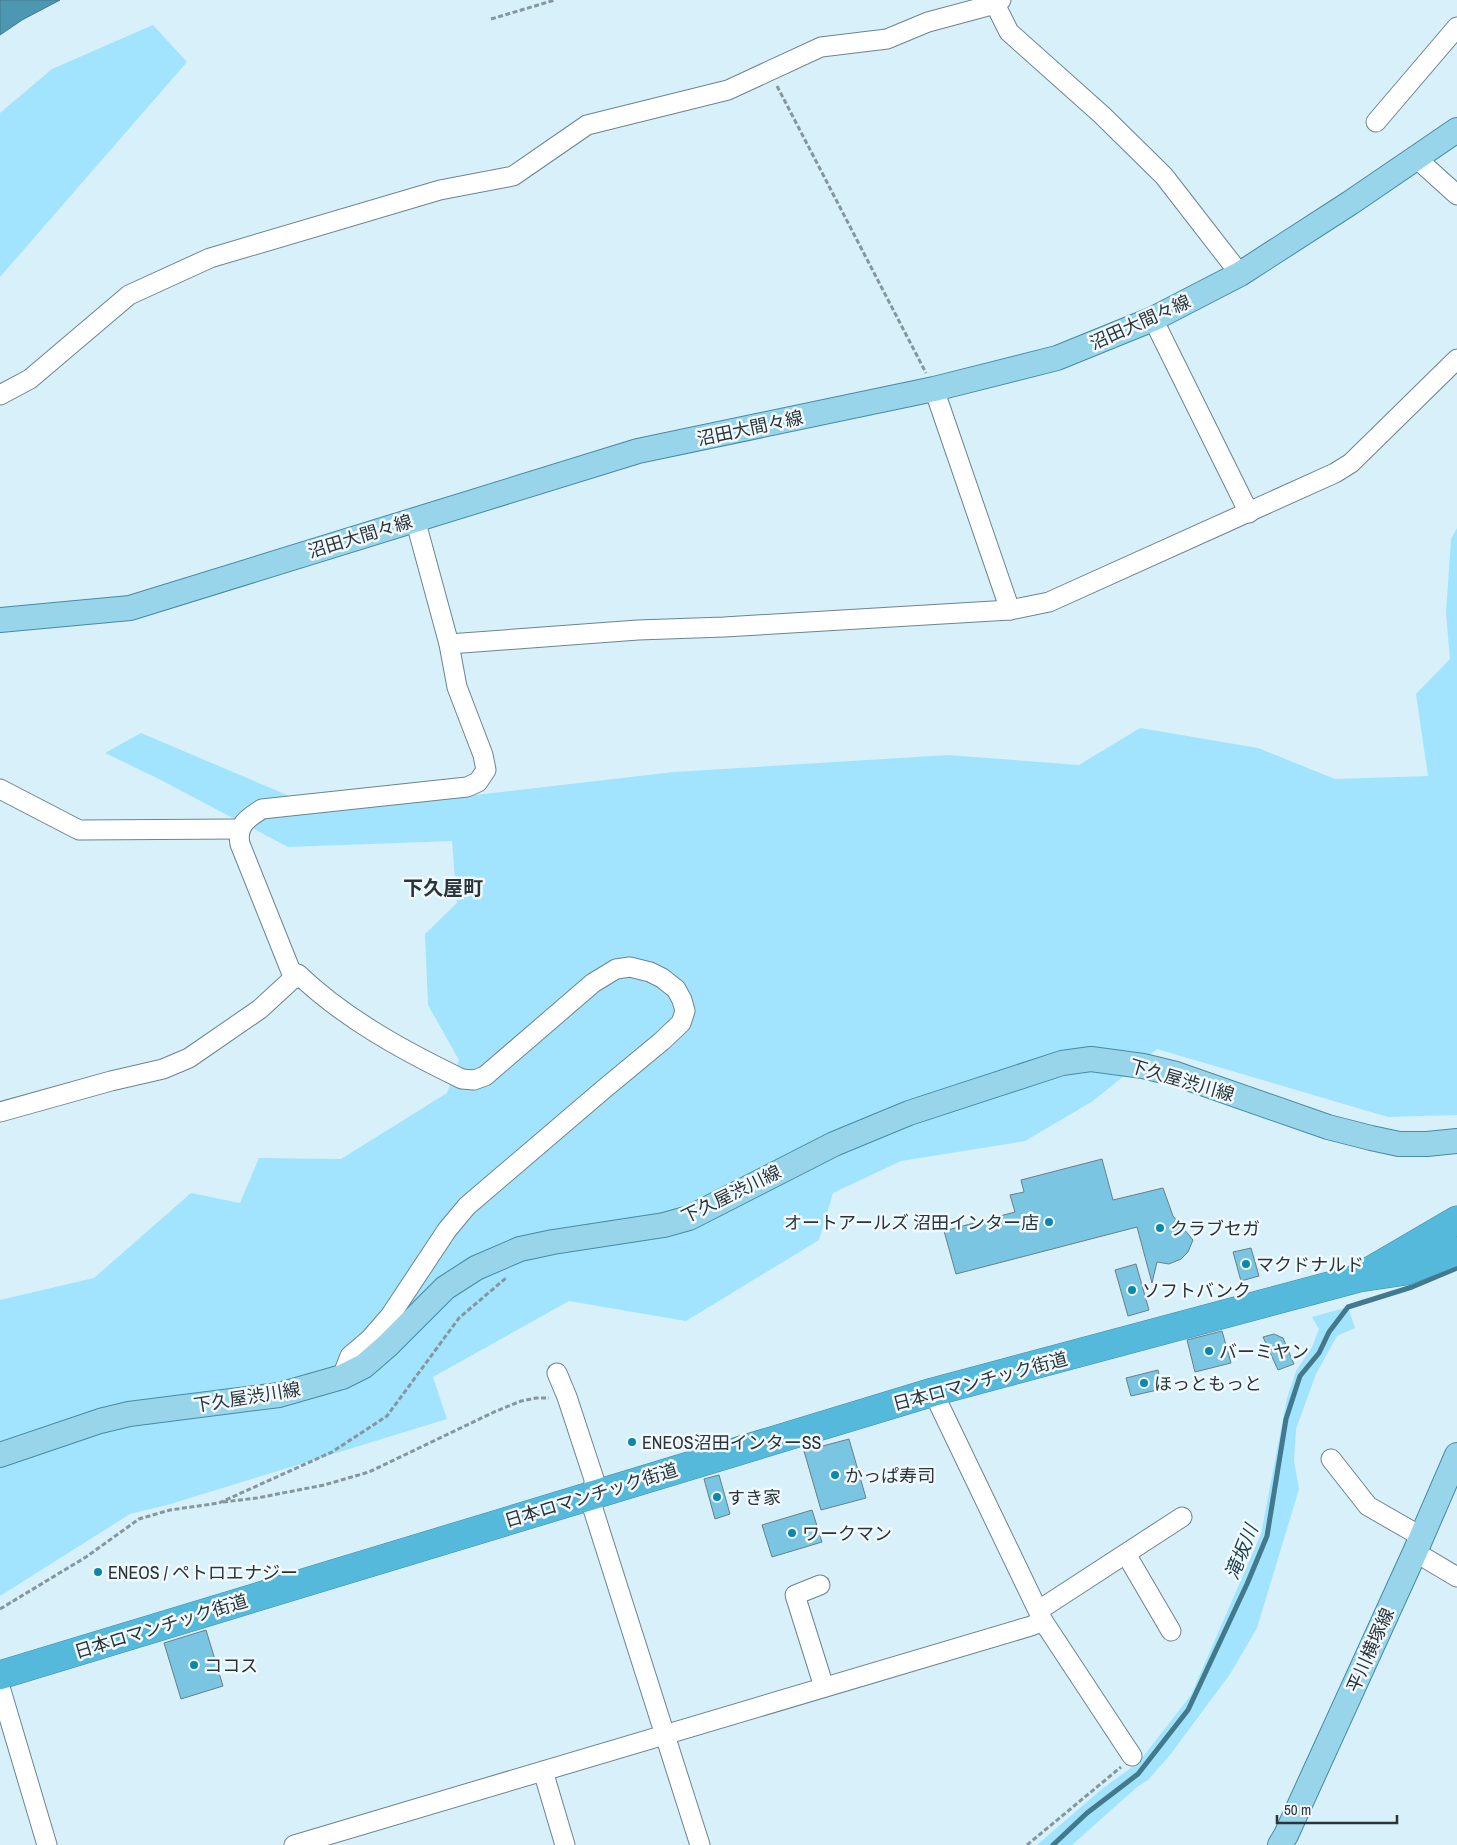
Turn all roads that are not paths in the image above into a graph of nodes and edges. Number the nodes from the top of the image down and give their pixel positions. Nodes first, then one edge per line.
1 (997, 1) edge
2 (1457, 27) edge
3 (1376, 122) dead end
4 (1457, 130) edge
5 (1415, 157) junction
6 (1457, 195) edge
7 (1240, 274) junction
8 (1152, 319) junction
9 (1457, 359) edge
10 (934, 389) junction
11 (0, 395) edge
12 (1249, 513) junction
13 (415, 519) junction
14 (1010, 610) junction
15 (0, 620) edge
16 (449, 644) junction
17 (0, 789) edge
18 (239, 829) junction
19 (294, 979) junction
20 (0, 1112) edge
21 (1457, 1141) edge
22 (1457, 1220) edge
23 (1457, 1251) edge
24 (1358, 1278) junction
25 (557, 1373) dead end
26 (342, 1376) junction
27 (933, 1392) junction
28 (1457, 1454) edge
29 (0, 1455) edge
30 (1331, 1459) dead end
31 (592, 1495) junction
32 (1182, 1517) dead end
33 (1418, 1544) junction
34 (1126, 1554) junction
35 (1457, 1578) edge
36 (820, 1586) dead end
37 (1041, 1616) junction
38 (1171, 1631) dead end
39 (0, 1675) edge
40 (0, 1687) edge
41 (824, 1687) junction
42 (665, 1734) junction
43 (1132, 1756) road end
44 (543, 1771) junction
45 (47, 1845) edge
46 (294, 1845) edge
47 (564, 1845) edge
48 (700, 1845) edge
49 (1280, 1845) edge

1 - 7 street
1 - 11 street
2 - 3 street
4 - 5 main road, 沼田大間々線
5 - 6 street
5 - 7 main road, 沼田大間々線
7 - 8 main road, 沼田大間々線
8 - 10 main road, 沼田大間々線
8 - 12 street
9 - 12 street
10 - 13 main road, 沼田大間々線
10 - 14 street
12 - 14 street
13 - 15 main road, 沼田大間々線
13 - 16 street
14 - 16 street
16 - 18 street
17 - 18 street
18 - 19 street
19 - 20 street
19 - 26 street
21 - 26 main road, 下久屋渋川線
22 - 24 highway, 日本ロマンチック街道
23 - 24 highway, 日本ロマンチック街道
24 - 27 highway, 日本ロマンチック街道
25 - 31 street
26 - 29 main road, 下久屋渋川線
27 - 31 highway, 日本ロマンチック街道
27 - 37 street
28 - 33 main road, 平川横塚線
30 - 33 street
31 - 39 highway, 日本ロマンチック街道
31 - 42 street
32 - 34 street
33 - 35 street
33 - 49 main road, 平川横塚線
34 - 37 street
34 - 38 street
36 - 41 street
37 - 41 street
37 - 43 street
40 - 45 street
41 - 42 street
42 - 44 street
42 - 48 street
44 - 46 street
44 - 47 street

